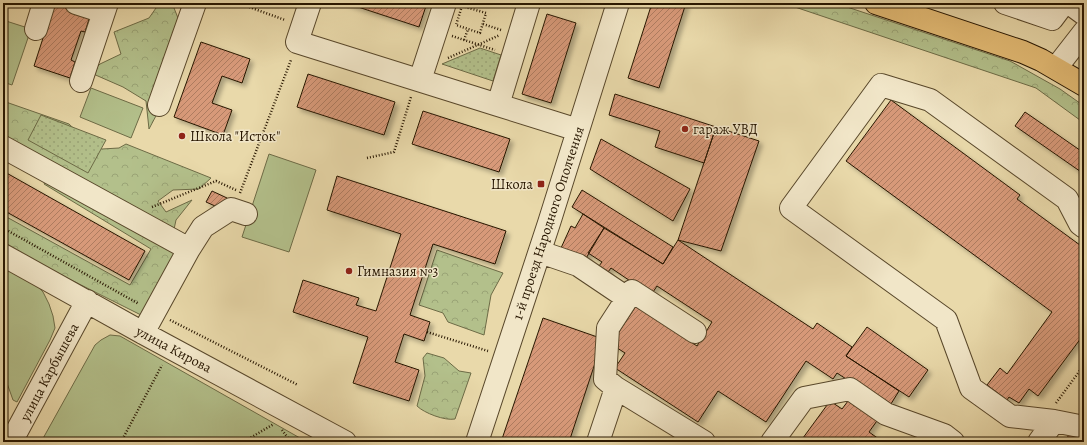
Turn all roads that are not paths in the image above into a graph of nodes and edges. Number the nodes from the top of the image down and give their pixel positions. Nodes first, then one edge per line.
1 (44, 3) edge
2 (76, 3) edge
3 (195, 3) edge
4 (310, 3) edge
5 (445, 3) edge
6 (529, 3) edge
7 (618, 3) edge
8 (876, 3) edge
9 (1005, 3) edge
10 (1064, 3) edge
11 (1069, 3) edge
12 (105, 8) edge
13 (1084, 14) edge
14 (36, 29) dead end
15 (1084, 32) edge
16 (1056, 68) junction
17 (420, 76) junction
18 (81, 80) dead end
19 (1084, 85) edge
20 (159, 105) dead end
21 (498, 105) junction
22 (578, 130) junction
23 (3, 146) edge
24 (239, 205) road end
25 (1084, 227) edge
26 (189, 249) junction
27 (540, 252) junction
28 (3, 255) edge
29 (627, 298) junction
30 (87, 301) junction
31 (695, 332) dead end
32 (143, 333) junction
33 (616, 388) junction
34 (1049, 421) junction
35 (1084, 427) edge
36 (11, 442) edge
37 (345, 442) edge
38 (477, 442) edge
39 (598, 442) edge
40 (704, 442) edge
41 (772, 442) edge
42 (953, 442) edge
43 (1039, 442) edge

1 - 14 street
2 - 12 street
3 - 20 street
4 - 17 street
5 - 17 street
6 - 21 street
7 - 22 street, 1-й проезд Народного Ополчения
8 - 16 main road
9 - 10 street
11 - 13 street
12 - 18 street
15 - 16 street
16 - 19 main road
17 - 21 street
21 - 22 street
22 - 27 street, 1-й проезд Народного Ополчения
23 - 26 street
24 - 26 street
25 - 34 street
26 - 32 street
27 - 29 street
27 - 38 street, 1-й проезд Народного Ополчения
28 - 30 street, улица Кирова
29 - 31 street
29 - 33 street
30 - 32 street, улица Кирова
30 - 36 street, улица Карбышева
32 - 37 street, улица Кирова
33 - 39 street
33 - 40 street
34 - 35 street
34 - 43 street
41 - 42 street

